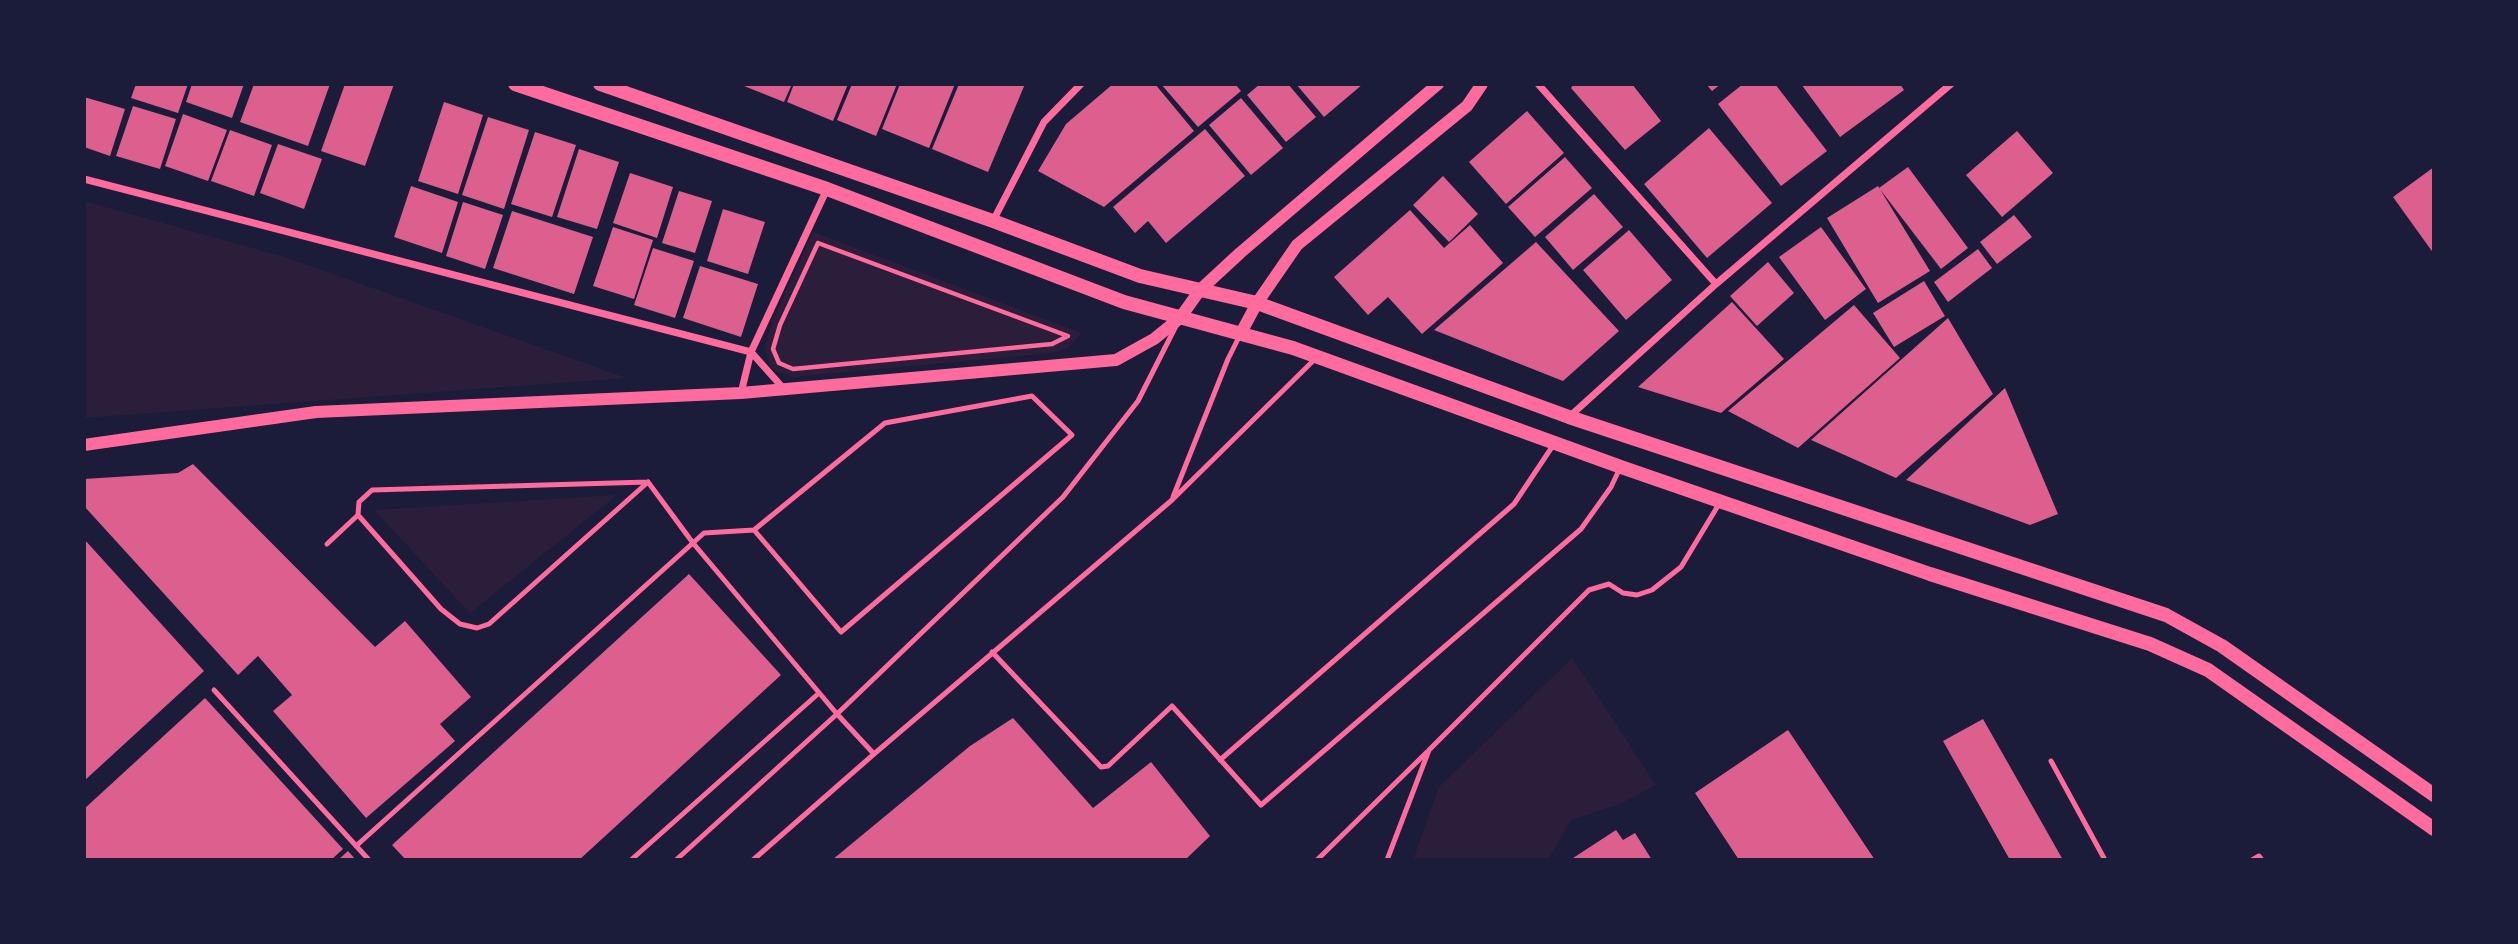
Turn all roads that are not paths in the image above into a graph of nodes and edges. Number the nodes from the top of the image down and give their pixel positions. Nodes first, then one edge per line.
1 (515, 84) edge
2 (600, 84) edge
3 (1081, 84) edge
4 (1438, 84) edge
5 (1482, 84) edge
6 (1538, 84) edge
7 (1951, 84) edge
8 (84, 179) edge
9 (827, 189) junction
10 (993, 221) junction
11 (1716, 284) junction
12 (1200, 290) junction
13 (1256, 303) junction
14 (1180, 318) junction
15 (1241, 333) junction
16 (751, 352) junction
17 (1317, 357) junction
18 (784, 389) junction
19 (741, 393) junction
20 (1569, 417) junction
21 (1556, 442) junction
22 (84, 445) edge
23 (1620, 467) junction
24 (648, 482) junction
25 (1172, 500) junction
26 (1721, 501) junction
27 (358, 515) junction
28 (754, 530) junction
29 (693, 543) junction
30 (327, 544) dead end
31 (992, 652) junction
32 (214, 690) dead end
33 (819, 693) junction
34 (837, 714) junction
35 (1429, 750) junction
36 (874, 754) junction
37 (1220, 760) junction
38 (2051, 761) dead end
39 (2434, 795) edge
40 (2434, 829) edge
41 (356, 846) junction
42 (369, 860) edge
43 (631, 860) edge
44 (676, 860) edge
45 (753, 860) edge
46 (1317, 860) edge
47 (1387, 860) edge
48 (2105, 860) edge
49 (2252, 860) edge
50 (2262, 860) edge

1 - 9 main road
2 - 10 main road
3 - 10 street
4 - 12 street
5 - 13 street
6 - 11 street
7 - 11 street
8 - 16 street
9 - 14 main road
9 - 16 street
10 - 12 main road
11 - 20 street
12 - 13 main road
12 - 14 street
13 - 15 street
13 - 20 main road
14 - 15 main road
14 - 18 street
14 - 34 lane
15 - 17 main road
15 - 25 lane
16 - 18 street
16 - 19 street
17 - 21 main road
17 - 25 lane
18 - 19 street
19 - 22 street
20 - 39 main road
21 - 23 main road
21 - 37 lane
23 - 26 main road
23 - 37 lane
24 - 27 lane
24 - 27 lane
24 - 29 lane
25 - 31 lane
26 - 35 lane
26 - 40 main road
27 - 30 lane
28 - 28 lane
28 - 29 lane
29 - 33 lane
29 - 41 lane
31 - 36 lane
31 - 37 lane
32 - 41 lane
33 - 34 lane
33 - 43 lane
34 - 36 lane
34 - 44 lane
35 - 46 lane
35 - 47 lane
36 - 45 lane
38 - 48 lane
41 - 42 lane
49 - 50 lane

